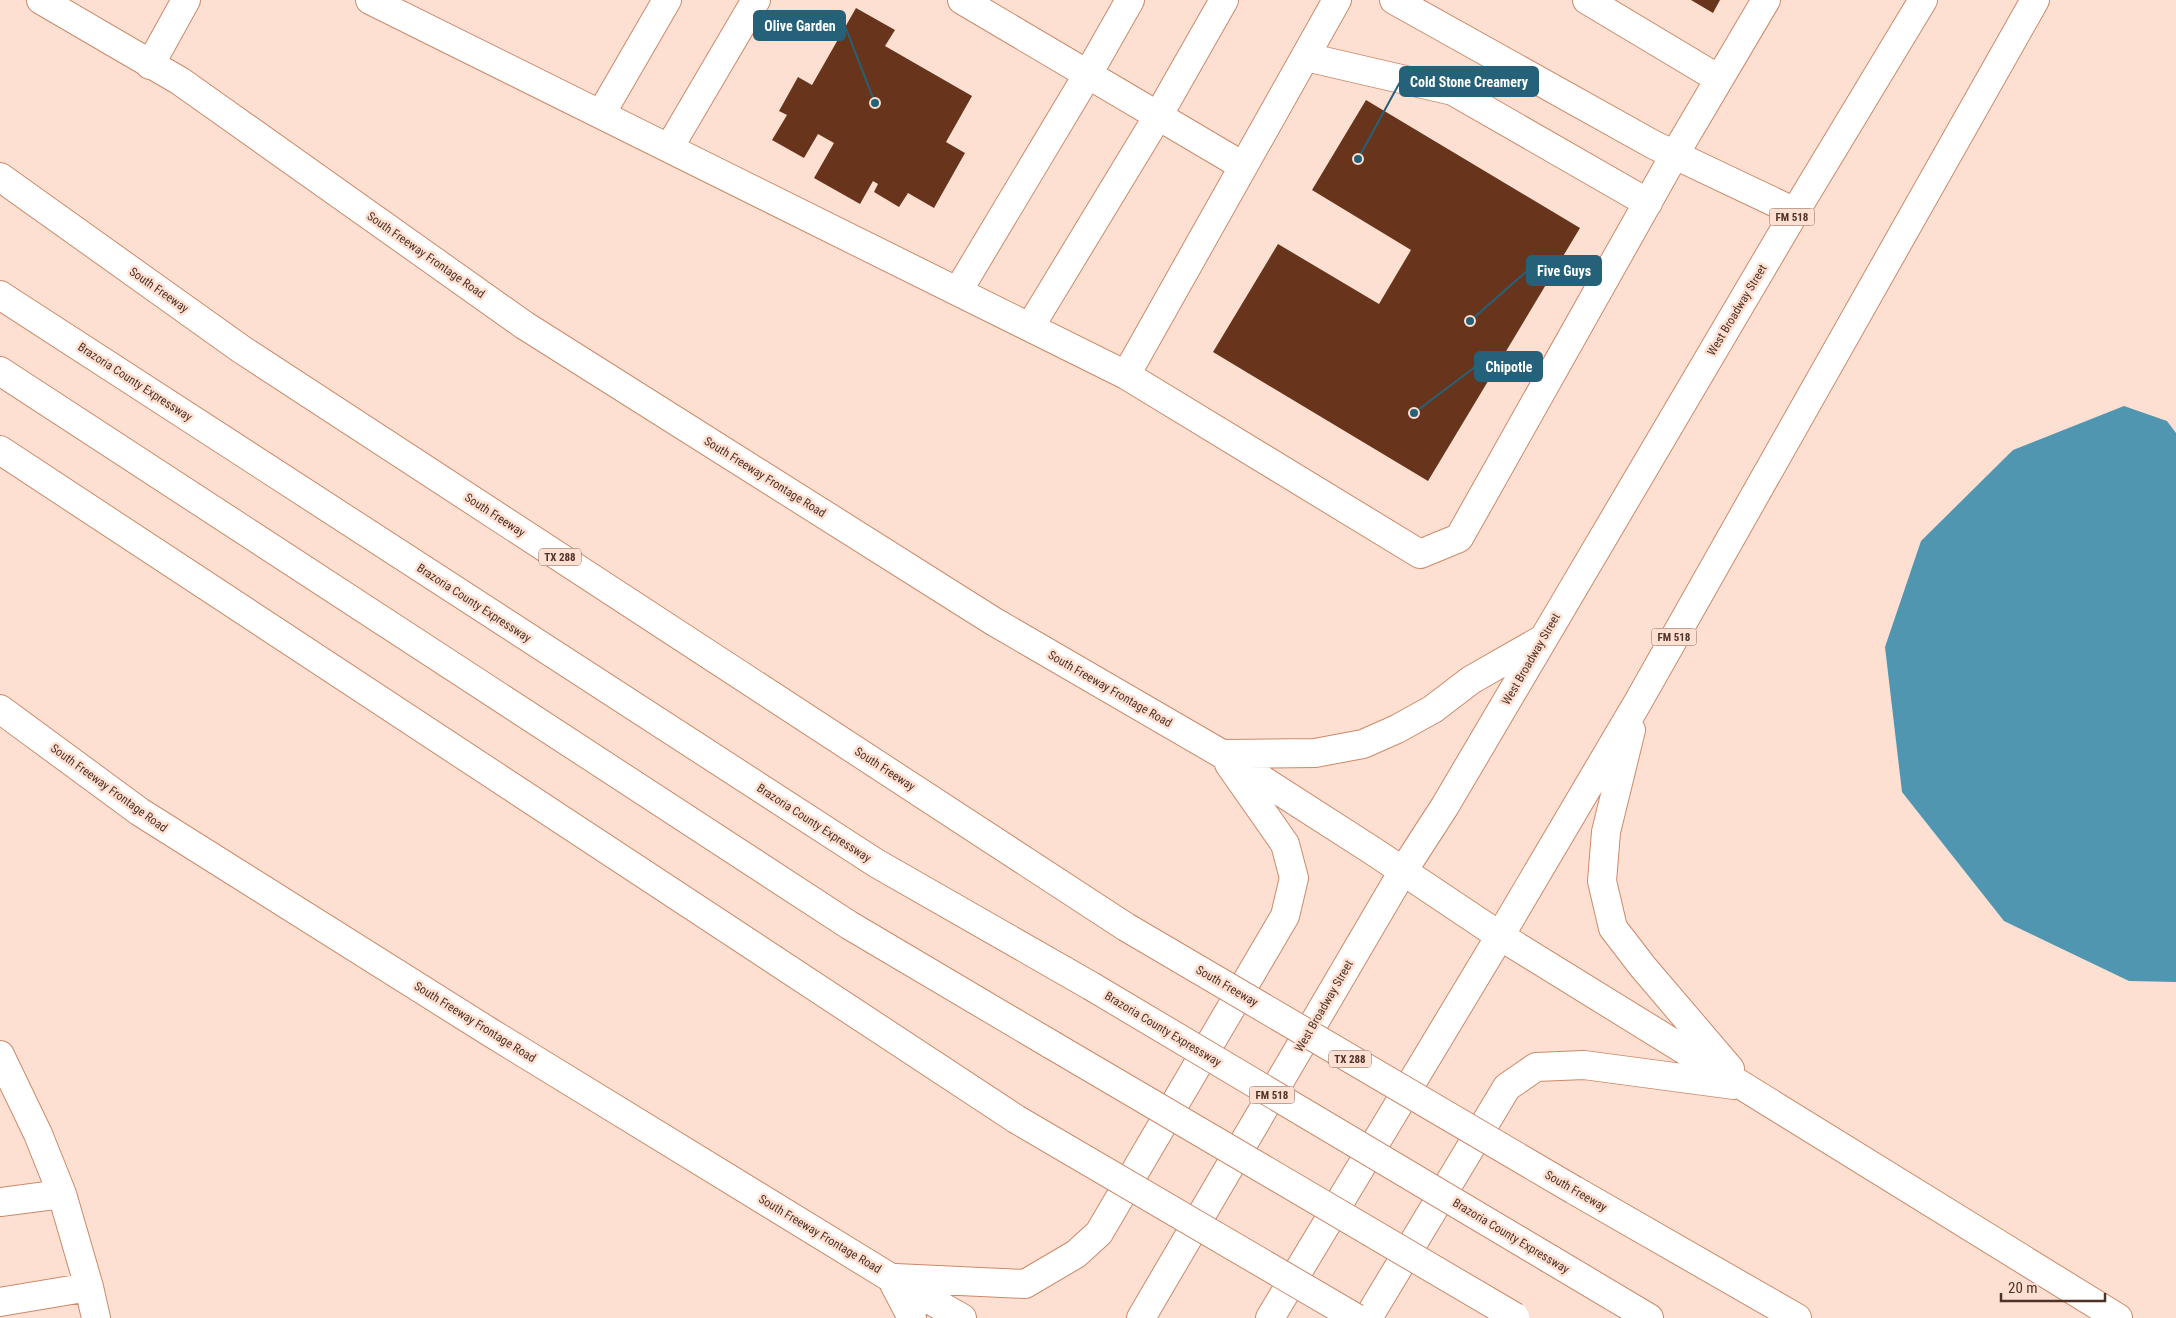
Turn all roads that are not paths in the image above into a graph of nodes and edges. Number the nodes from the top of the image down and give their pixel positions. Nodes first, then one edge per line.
1 (41, 0) edge
2 (186, 0) edge
3 (370, 0) edge
4 (668, 0) edge
5 (756, 0) edge
6 (962, 0) edge
7 (1130, 0) edge
8 (1224, 0) edge
9 (1337, 0) edge
10 (1394, 0) edge
11 (1588, 0) edge
12 (1766, 0) edge
13 (1924, 0) edge
14 (2035, 0) edge
15 (1306, 57) junction
16 (150, 65) junction
17 (1088, 74) junction
18 (1720, 79) junction
19 (601, 114) junction
20 (1158, 116) junction
21 (669, 148) junction
22 (1676, 154) junction
23 (1243, 166) junction
24 (0, 177) edge
25 (1648, 204) junction
26 (1795, 212) junction
27 (958, 291) junction
28 (0, 295) edge
29 (1030, 328) junction
30 (0, 370) edge
31 (1126, 375) junction
32 (0, 450) edge
33 (1542, 639) junction
34 (1638, 702) junction
35 (0, 709) edge
36 (1222, 754) junction
37 (1403, 871) junction
38 (1500, 936) junction
39 (0, 1055) edge
40 (1745, 1087) junction
41 (9, 1095) edge
42 (62, 1194) junction
43 (0, 1202) edge
44 (891, 1278) junction
45 (89, 1287) junction
46 (0, 1302) edge
47 (96, 1318) edge
48 (912, 1318) edge
49 (962, 1318) edge
50 (1140, 1318) edge
51 (1270, 1318) edge
52 (1356, 1318) edge
53 (1368, 1318) edge
54 (1516, 1318) edge
55 (1649, 1318) edge
56 (1797, 1318) edge
57 (2118, 1318) edge

1 - 16 main road, South Freeway Frontage Road
2 - 16 main road
3 - 19 main road
4 - 19 main road
5 - 21 main road
6 - 17 main road
7 - 17 main road
8 - 20 main road
9 - 15 main road
10 - 22 main road
11 - 18 main road
12 - 18 main road
13 - 26 main road, West Broadway Street / FM 518
14 - 34 main road, FM 518
15 - 23 main road
15 - 25 main road
16 - 36 main road, South Freeway Frontage Road
17 - 20 main road
17 - 27 main road
18 - 22 main road
19 - 21 main road
20 - 23 main road
20 - 29 main road
21 - 27 main road
22 - 25 main road
22 - 26 main road
23 - 31 main road
24 - 56 main road, South Freeway / TX 288, bridge
25 - 31 main road
26 - 33 main road, West Broadway Street / FM 518
27 - 29 main road
28 - 55 main road, Brazoria County Expressway, bridge
29 - 31 main road
30 - 54 main road, bridge
32 - 52 main road, bridge
33 - 36 main road
33 - 37 main road, West Broadway Street / FM 518
34 - 38 main road, FM 518
34 - 40 main road
35 - 44 main road, South Freeway Frontage Road
36 - 37 main road, South Freeway Frontage Road
36 - 44 main road
37 - 38 main road, South Freeway Frontage Road
37 - 50 main road, West Broadway Street / FM 518
38 - 40 main road, South Freeway Frontage Road
38 - 51 main road, FM 518
39 - 41 main road
40 - 53 main road
40 - 57 main road, South Freeway Frontage Road
41 - 42 main road
42 - 43 main road
42 - 45 main road
44 - 48 main road
44 - 49 main road, South Freeway Frontage Road
45 - 46 main road
45 - 47 main road

